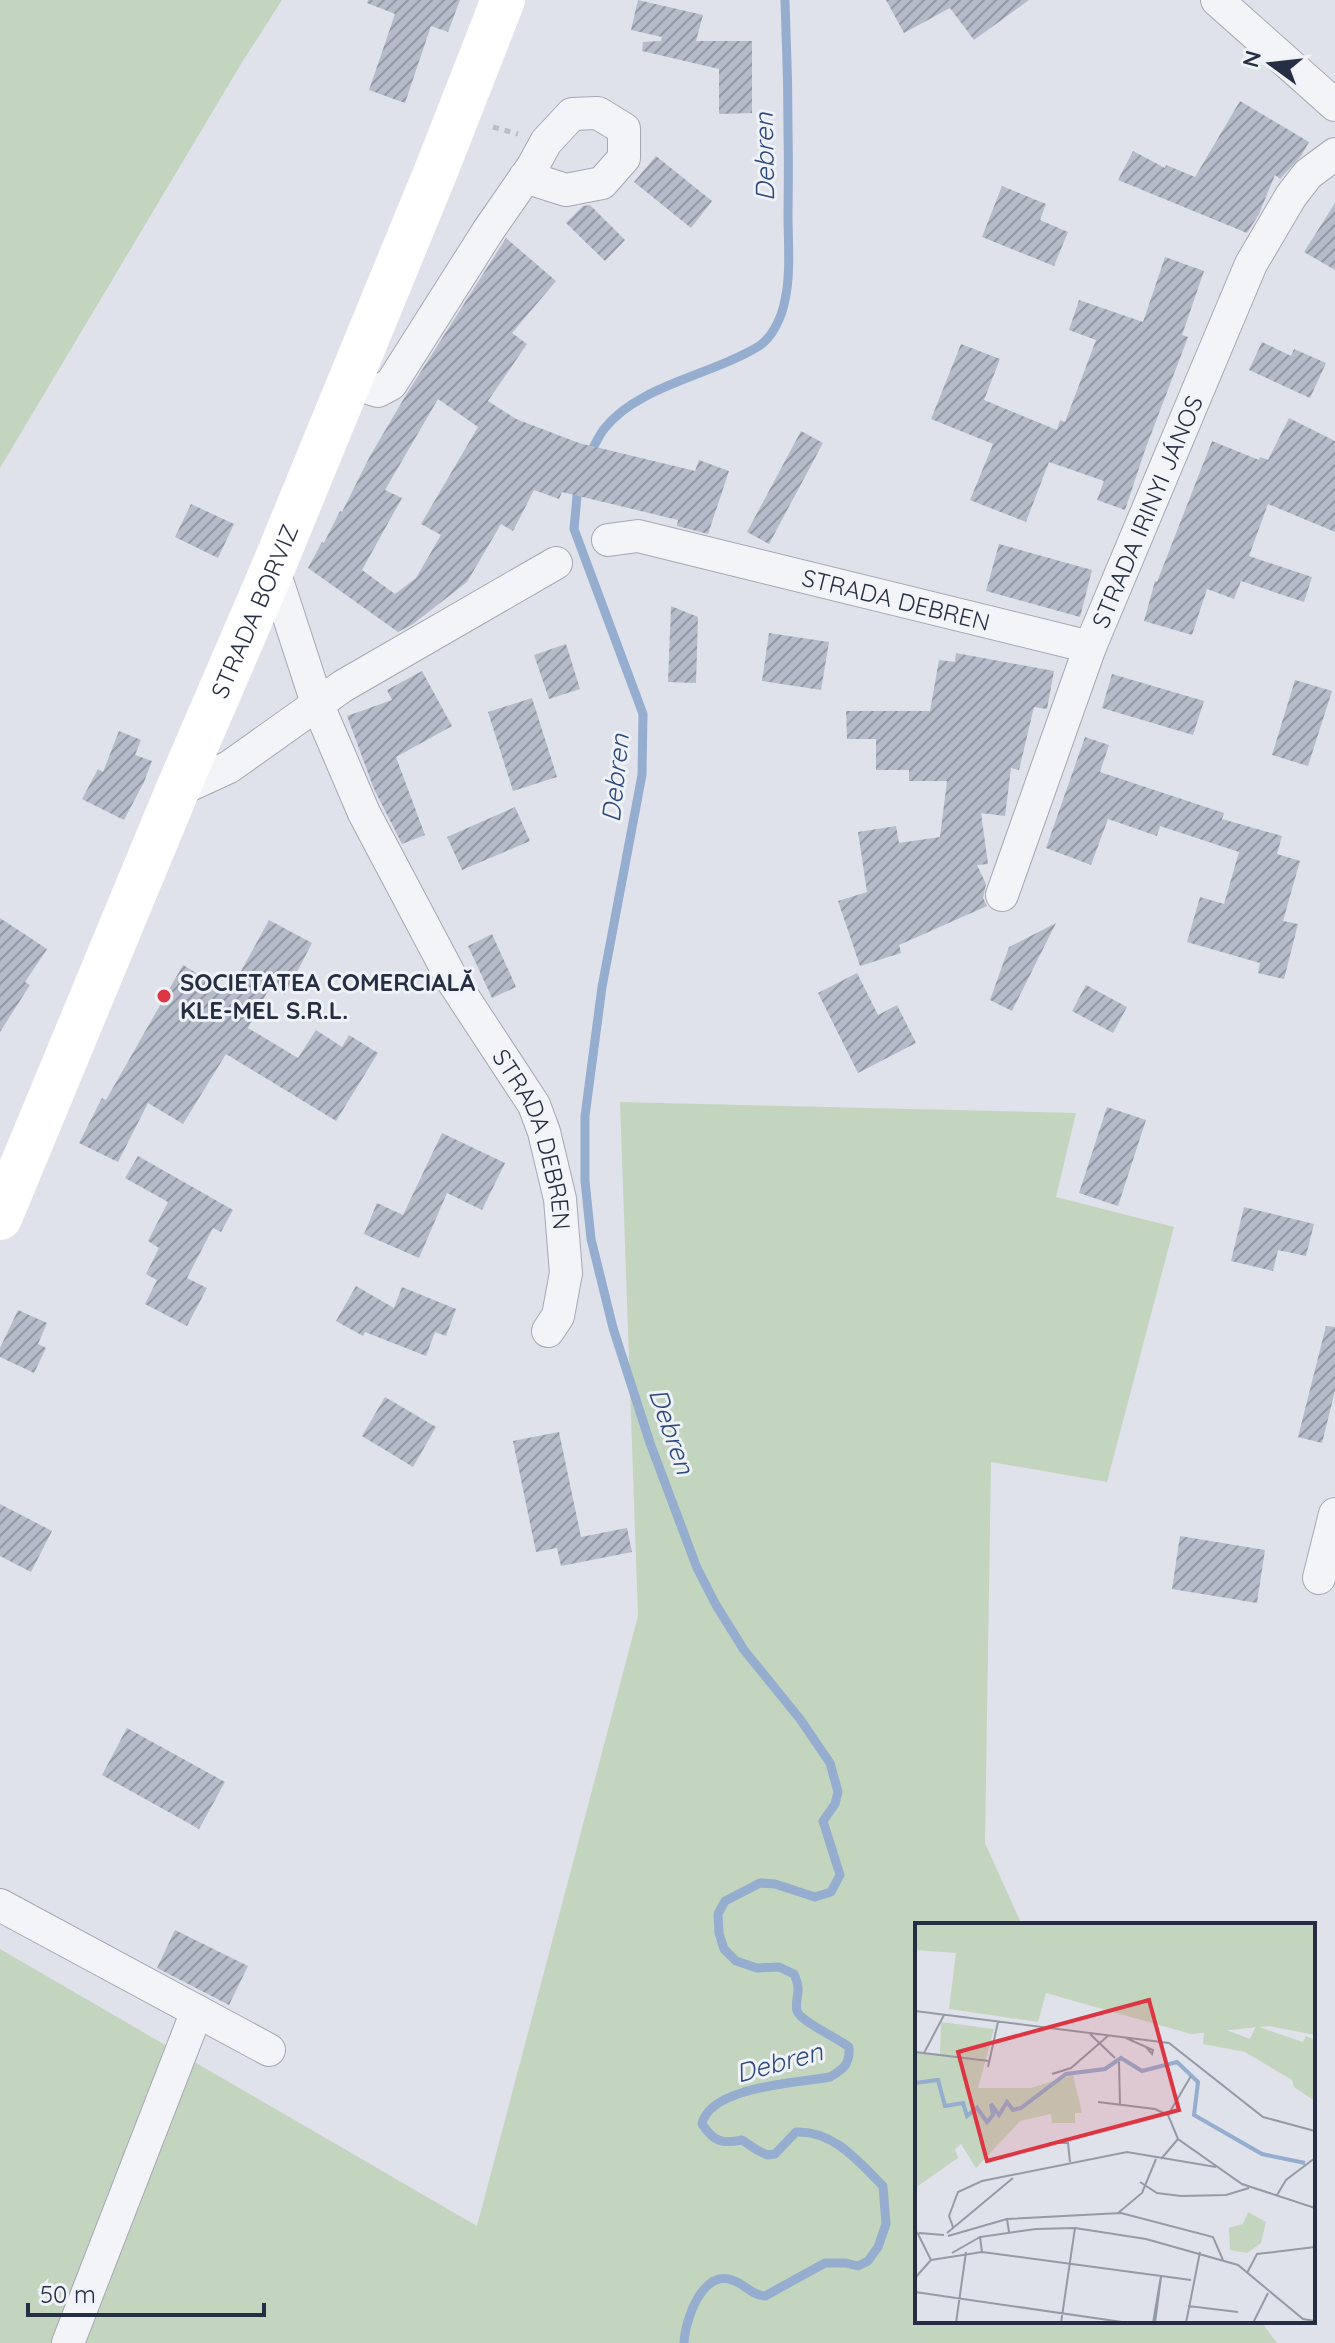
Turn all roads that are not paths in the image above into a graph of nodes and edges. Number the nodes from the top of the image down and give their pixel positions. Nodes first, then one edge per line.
1 (503, 0) edge
2 (1217, 0) edge
3 (1335, 105) edge
4 (1335, 154) edge
5 (525, 177) dead end
6 (349, 382) junction
7 (608, 540) dead end
8 (556, 563) dead end
9 (273, 568) junction
10 (1090, 647) junction
11 (317, 703) junction
12 (177, 791) junction
13 (1002, 895) dead end
14 (0, 1218) edge
15 (548, 1331) dead end
16 (1335, 1514) edge
17 (1319, 1578) dead end
18 (0, 1905) edge
19 (197, 2011) junction
20 (269, 2050) dead end
21 (68, 2343) edge

1 - 6 main road, STRADA BORVIZ
2 - 3 street
4 - 10 street, STRADA IRINYI JÁNOS
5 - 6 street
6 - 9 main road, STRADA BORVIZ
7 - 10 street, STRADA DEBREN
8 - 11 street
9 - 11 street, STRADA DEBREN
9 - 12 main road, STRADA BORVIZ
10 - 13 street, STRADA IRINYI JÁNOS
11 - 12 street
11 - 15 street, STRADA DEBREN
12 - 14 main road, STRADA BORVIZ
16 - 17 street
18 - 19 street
19 - 20 street
19 - 21 street

